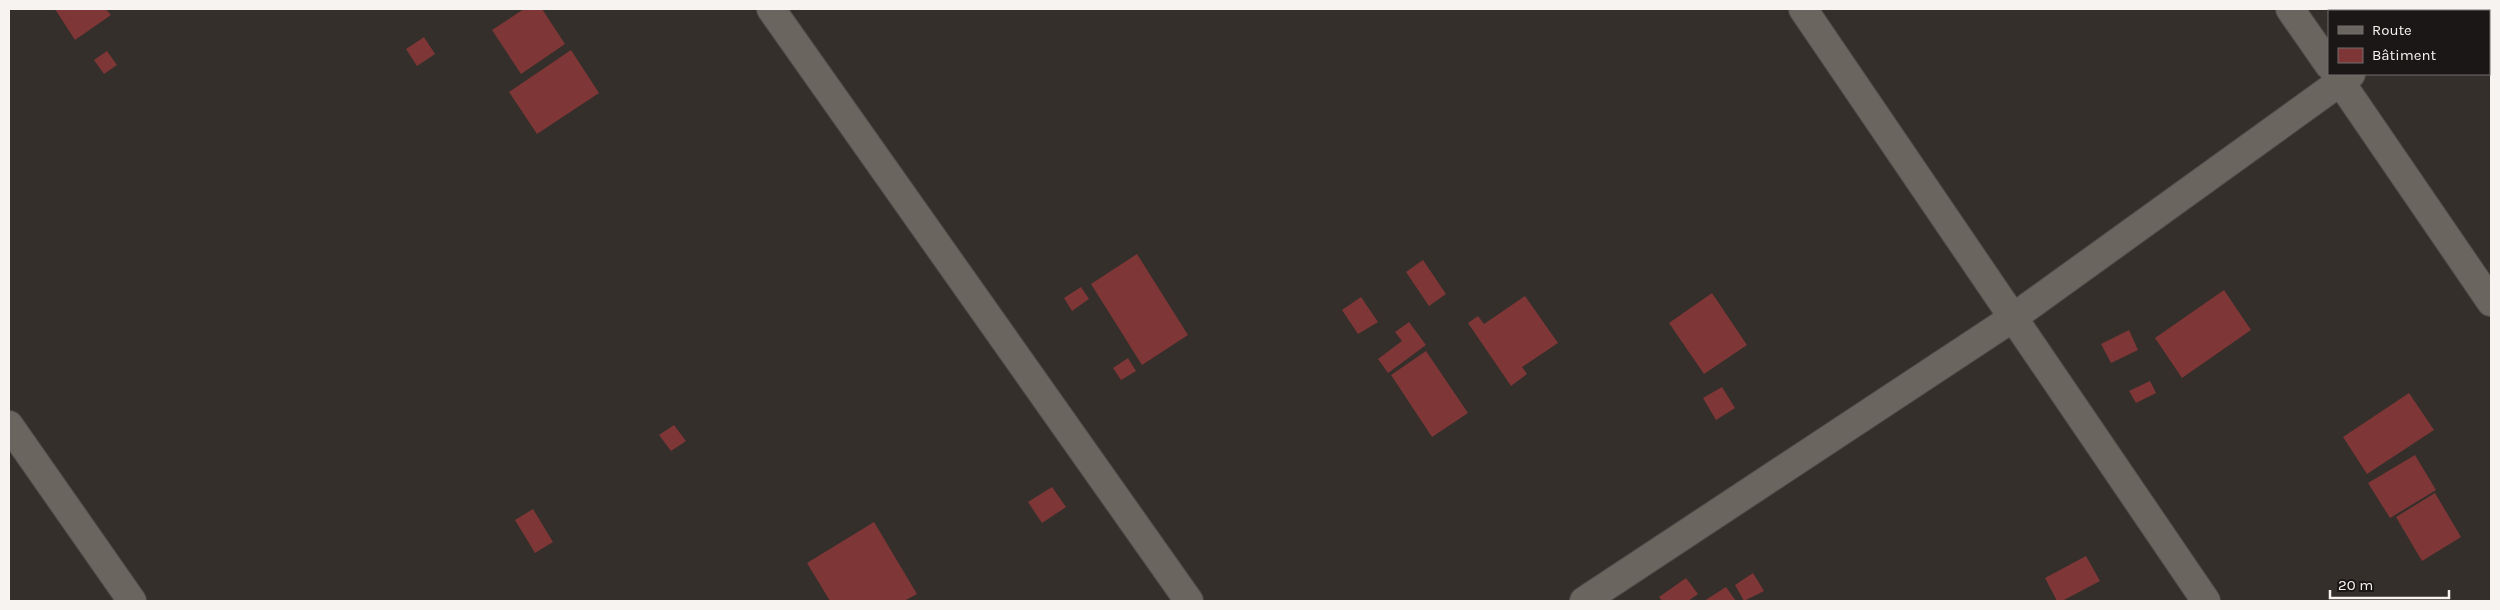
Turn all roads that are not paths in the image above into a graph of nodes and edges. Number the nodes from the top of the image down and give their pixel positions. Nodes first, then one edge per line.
1 (771, 9) edge
2 (1803, 9) edge
3 (2290, 9) edge
4 (2328, 60) edge
5 (2337, 75) edge
6 (2339, 75) edge
7 (2491, 302) edge
8 (2014, 317) junction
9 (9, 425) edge
10 (132, 601) edge
11 (1189, 601) edge
12 (1584, 601) edge
13 (2206, 601) edge

1 - 11 street
2 - 8 street
3 - 4 street
5 - 8 street
6 - 7 street
8 - 12 street
8 - 13 street
9 - 10 street

